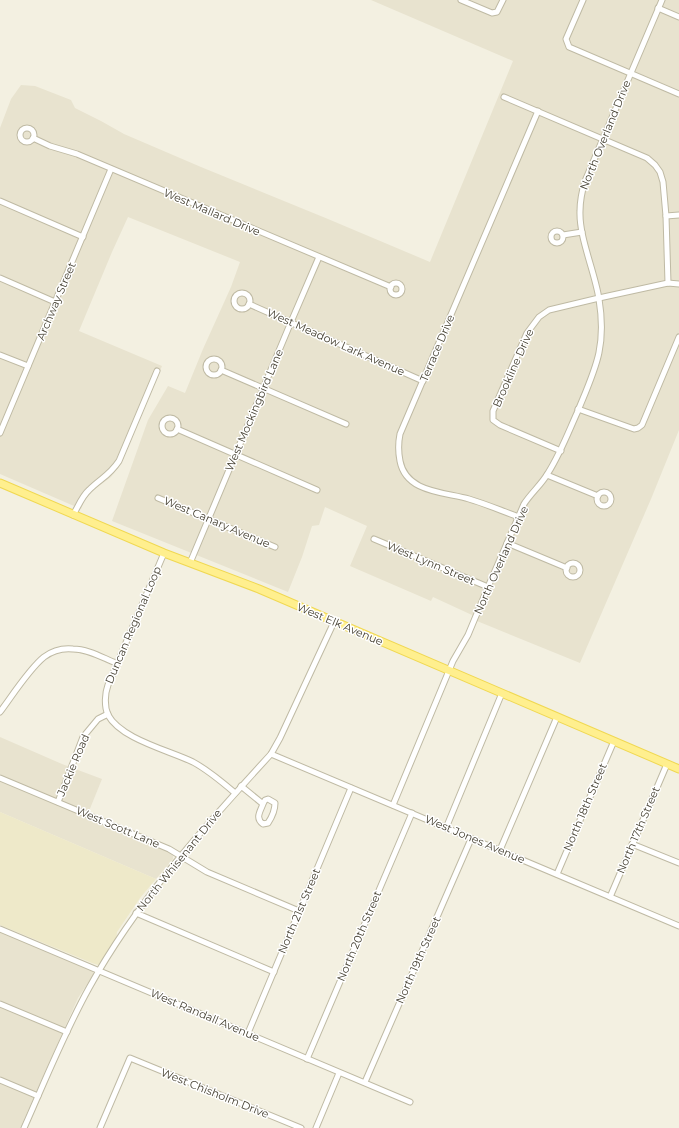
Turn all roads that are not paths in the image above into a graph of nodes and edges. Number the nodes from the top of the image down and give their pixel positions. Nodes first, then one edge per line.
1 (461, 0) edge
2 (503, 0) edge
3 (583, 0) edge
4 (662, 0) edge
5 (658, 8) junction
6 (679, 17) edge
7 (630, 73) junction
8 (679, 94) edge
9 (504, 97) dead end
10 (538, 112) junction
11 (33, 138) dead end
12 (603, 138) junction
13 (111, 169) junction
14 (0, 201) edge
15 (679, 215) edge
16 (666, 216) junction
17 (582, 232) junction
18 (564, 235) dead end
19 (83, 237) junction
20 (319, 257) junction
21 (0, 278) edge
22 (668, 283) junction
23 (679, 284) edge
24 (391, 287) dead end
25 (599, 298) junction
26 (56, 302) junction
27 (249, 304) dead end
28 (291, 322) junction
29 (679, 337) edge
30 (0, 354) edge
31 (28, 366) junction
32 (221, 370) dead end
33 (157, 371) dead end
34 (423, 381) junction
35 (263, 389) junction
36 (578, 409) junction
37 (346, 424) dead end
38 (177, 429) dead end
39 (0, 434) edge
40 (561, 451) junction
41 (236, 454) junction
42 (547, 475) junction
43 (0, 484) edge
44 (317, 490) dead end
45 (598, 496) dead end
46 (158, 498) dead end
47 (74, 515) junction
48 (519, 517) junction
49 (209, 518) junction
50 (374, 539) dead end
51 (507, 543) junction
52 (275, 547) dead end
53 (164, 553) junction
54 (190, 563) junction
55 (567, 568) dead end
56 (488, 587) junction
57 (334, 622) junction
58 (116, 663) junction
59 (449, 671) junction
60 (502, 693) junction
61 (0, 712) edge
62 (108, 714) junction
63 (557, 717) junction
64 (614, 741) junction
65 (271, 754) junction
66 (667, 764) junction
67 (679, 769) edge
68 (0, 778) edge
69 (241, 786) junction
70 (351, 788) junction
71 (235, 793) junction
72 (58, 802) junction
73 (263, 804) junction
74 (393, 805) junction
75 (412, 813) junction
76 (446, 828) junction
77 (471, 839) junction
78 (632, 844) junction
79 (500, 850) junction
80 (181, 856) junction
81 (679, 863) edge
82 (557, 874) junction
83 (610, 897) junction
84 (299, 911) junction
85 (136, 912) junction
86 (679, 926) edge
87 (0, 928) edge
88 (99, 970) junction
89 (274, 972) junction
90 (0, 1004) edge
91 (67, 1032) junction
92 (248, 1033) junction
93 (307, 1059) junction
94 (339, 1073) junction
95 (0, 1080) edge
96 (364, 1082) junction
97 (38, 1096) junction
98 (410, 1102) dead end
99 (101, 1127) edge
100 (24, 1128) edge
101 (108, 1128) edge
102 (301, 1128) edge
103 (316, 1128) edge

1 - 2 street
3 - 7 street
4 - 5 street, North Overland Drive
5 - 6 street
5 - 7 street, North Overland Drive
7 - 8 street
7 - 12 street, North Overland Drive
9 - 10 street
10 - 12 street
10 - 34 street, Terrace Drive
11 - 13 street, West Mallard Drive
12 - 16 street
12 - 17 street, North Overland Drive
13 - 19 street, Archway Street
13 - 20 street, West Mallard Drive
14 - 19 street
15 - 16 street
16 - 22 street
17 - 18 street
17 - 25 street, North Overland Drive
19 - 26 street, Archway Street
20 - 24 street, West Mallard Drive
20 - 28 street, West Mockingbird Lane
21 - 26 street
22 - 23 street, Brookline Drive
22 - 25 street, Brookline Drive
25 - 36 street, North Overland Drive
25 - 40 street, Brookline Drive
26 - 31 street, Archway Street
27 - 28 street, West Meadow Lark Avenue
28 - 34 street, West Meadow Lark Avenue
28 - 35 street, West Mockingbird Lane
29 - 36 street
30 - 31 street
31 - 39 street, Archway Street
32 - 35 street
33 - 47 street
34 - 48 street, Terrace Drive
35 - 37 street
35 - 41 street, West Mockingbird Lane
36 - 40 street, North Overland Drive
38 - 41 street
40 - 42 street, North Overland Drive
41 - 44 street
41 - 49 street, West Mockingbird Lane
42 - 45 street
42 - 48 street, North Overland Drive
43 - 47 main road, West Elk Avenue
46 - 49 street, West Canary Avenue
47 - 53 main road, West Elk Avenue
48 - 51 street, North Overland Drive
49 - 52 street, West Canary Avenue
49 - 54 street, West Mockingbird Lane
50 - 56 street, West Lynn Street
51 - 55 street
51 - 56 street, North Overland Drive
53 - 54 main road, West Elk Avenue
53 - 58 street, Duncan Regional Loop
54 - 57 main road, West Elk Avenue
56 - 59 street, North Overland Drive
57 - 59 main road, West Elk Avenue
57 - 65 street, North Whisenant Drive
58 - 61 street
58 - 62 street, Duncan Regional Loop
59 - 60 main road, West Elk Avenue
59 - 74 street
60 - 63 main road, West Elk Avenue
60 - 76 street
62 - 71 street
62 - 72 street, Jackie Road
63 - 64 main road, West Elk Avenue
63 - 79 street
64 - 66 main road, West Elk Avenue
64 - 82 street, North 18th Street
65 - 69 street, North Whisenant Drive
65 - 70 street, West Jones Avenue
66 - 67 main road, West Elk Avenue
66 - 78 street, North 17th Street
68 - 72 street, West Scott Lane
69 - 71 street, North Whisenant Drive
69 - 73 street
70 - 74 street, West Jones Avenue
70 - 84 street, North 21st Street
71 - 80 street, North Whisenant Drive
72 - 80 street, West Scott Lane
73 - 73 street
74 - 75 street, West Jones Avenue
75 - 76 street, West Jones Avenue
75 - 93 street, North 20th Street
76 - 77 street, West Jones Avenue
77 - 79 street, West Jones Avenue
77 - 96 street, North 19th Street
78 - 81 street
78 - 83 street, North 17th Street
79 - 82 street, West Jones Avenue
80 - 84 street, West Scott Lane
80 - 85 street, North Whisenant Drive
82 - 83 street, West Jones Avenue
83 - 86 street, West Jones Avenue
84 - 89 street, North 21st Street
85 - 88 street, North Whisenant Drive
85 - 89 street
87 - 88 street, West Randall Avenue
88 - 91 street, North Whisenant Drive
88 - 92 street, West Randall Avenue
89 - 92 street, North 21st Street
90 - 91 street
91 - 97 street, North Whisenant Drive
92 - 93 street, West Randall Avenue
93 - 94 street, West Randall Avenue
94 - 96 street, West Randall Avenue
94 - 103 street
95 - 97 street
96 - 98 street, West Randall Avenue
97 - 100 street, North Whisenant Drive
99 - 101 street
99 - 102 street, West Chisholm Drive

